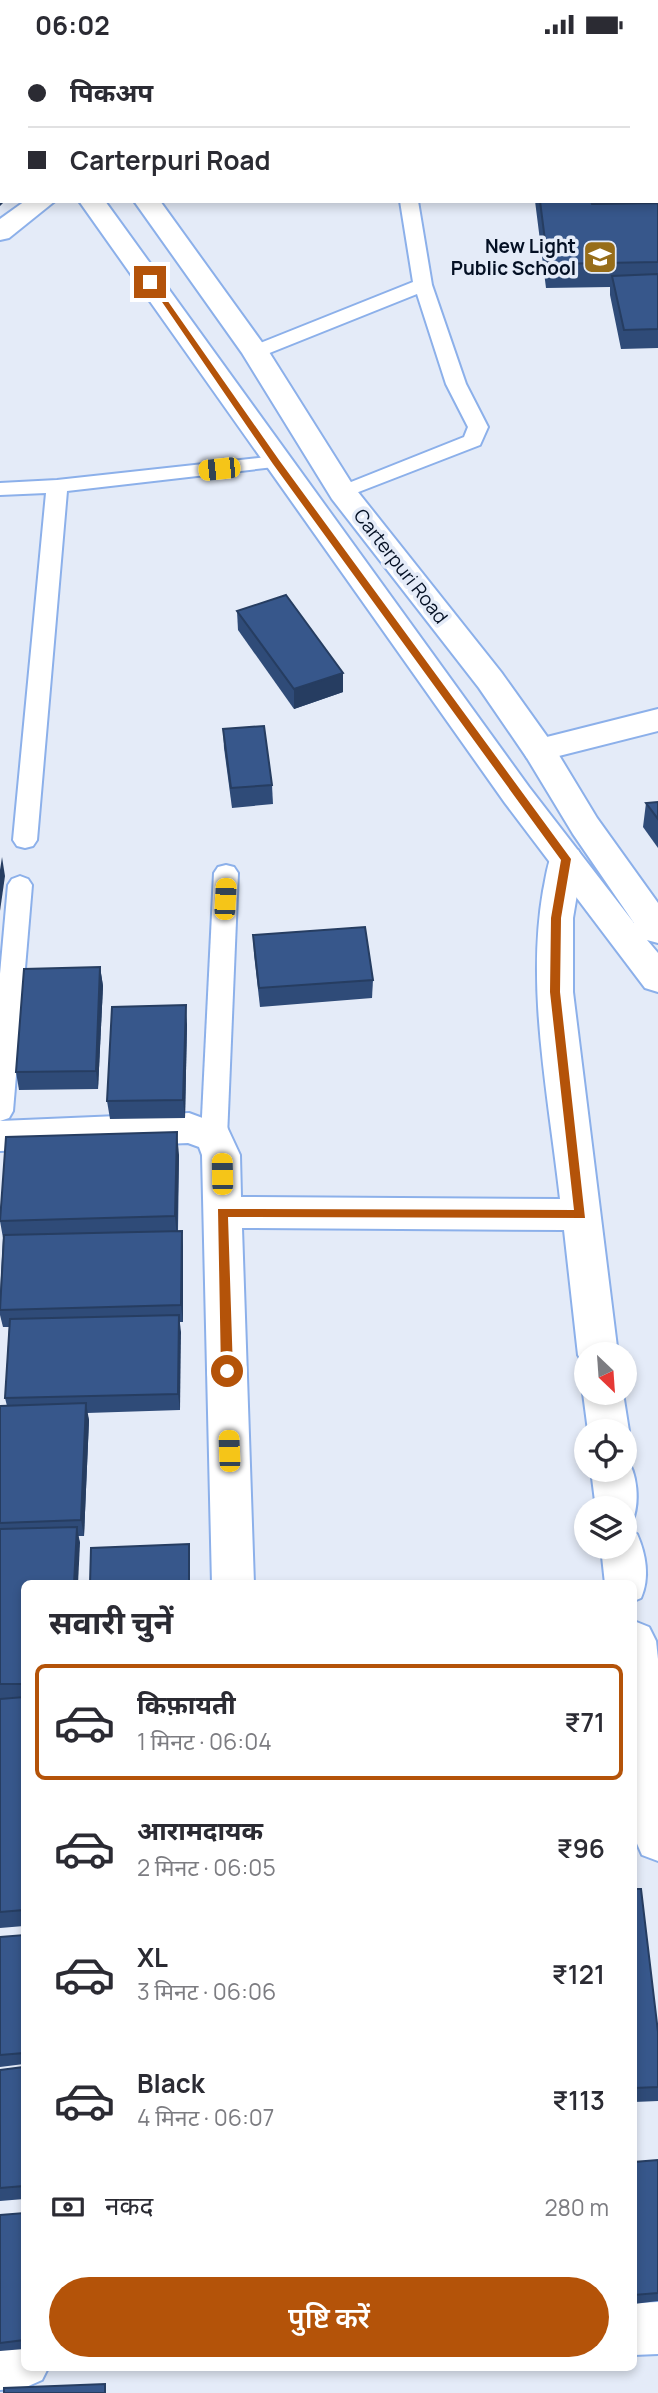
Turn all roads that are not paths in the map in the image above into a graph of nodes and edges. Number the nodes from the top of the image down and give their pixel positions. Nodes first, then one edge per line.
1 (38, 203) edge
2 (93, 203) edge
3 (148, 203) edge
4 (409, 203) edge
5 (0, 232) edge
6 (423, 285) junction
7 (255, 352) junction
8 (276, 462) junction
9 (57, 486) junction
10 (0, 489) edge
11 (343, 492) junction
12 (658, 720) edge
13 (539, 750) junction
14 (25, 840) dead end
15 (566, 859) junction
16 (226, 873) dead end
17 (20, 885) dead end
18 (658, 930) edge
19 (658, 979) edge
20 (0, 1111) edge
21 (0, 1136) edge
22 (214, 1137) junction
23 (222, 1212) junction
24 (581, 1215) junction
25 (596, 1342) edge
26 (623, 1559) edge
27 (233, 1580) edge
28 (626, 1580) edge
29 (637, 1666) edge
30 (658, 1839) edge
31 (658, 2327) edge
32 (637, 2329) edge
33 (21, 2362) edge
34 (0, 2364) edge

1 - 5 main road
2 - 8 main road, Carterpuri Road
3 - 7 main road, Carterpuri Road
4 - 6 lane
6 - 7 lane
6 - 11 lane
7 - 11 main road, Carterpuri Road
8 - 9 lane
8 - 15 main road, Carterpuri Road
9 - 10 lane
9 - 14 lane
11 - 13 main road, Carterpuri Road
12 - 13 main road
13 - 18 main road, Carterpuri Road
15 - 19 main road, Carterpuri Road
15 - 24 main road
16 - 22 lane
17 - 20 lane
21 - 22 main road
22 - 23 main road
23 - 24 main road
23 - 27 main road
24 - 25 main road
26 - 28 main road
29 - 30 main road
31 - 32 main road
33 - 34 main road

